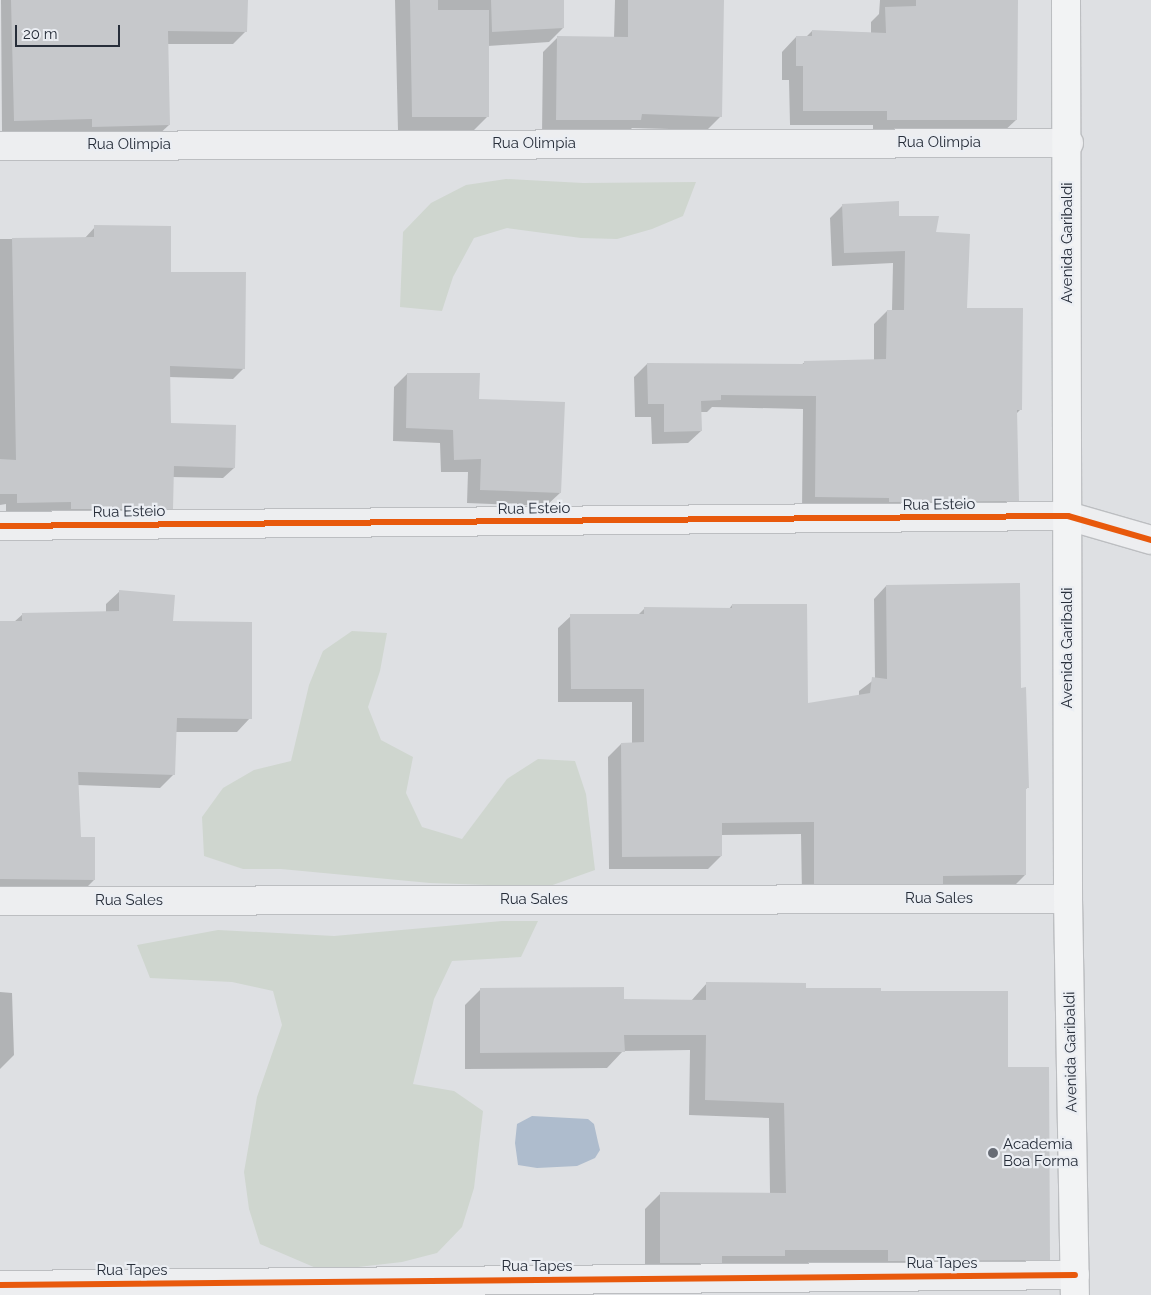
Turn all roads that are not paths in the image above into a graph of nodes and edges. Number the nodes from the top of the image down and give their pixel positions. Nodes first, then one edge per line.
1 (1066, 0) edge
2 (1068, 143) junction
3 (0, 146) edge
4 (1068, 516) junction
5 (0, 526) edge
6 (1151, 540) edge
7 (1068, 899) junction
8 (0, 901) edge
9 (0, 1284) edge
10 (1075, 1285) edge

1 - 2 main road, Avenida Garibaldi
2 - 3 street, Rua Olimpia
2 - 4 main road, Avenida Garibaldi
4 - 5 street, Rua Esteio
4 - 6 street, Rua Esteio
4 - 7 main road, Avenida Garibaldi
7 - 8 street, Rua Sales
7 - 10 main road, Avenida Garibaldi
9 - 10 street, Rua Tapes

